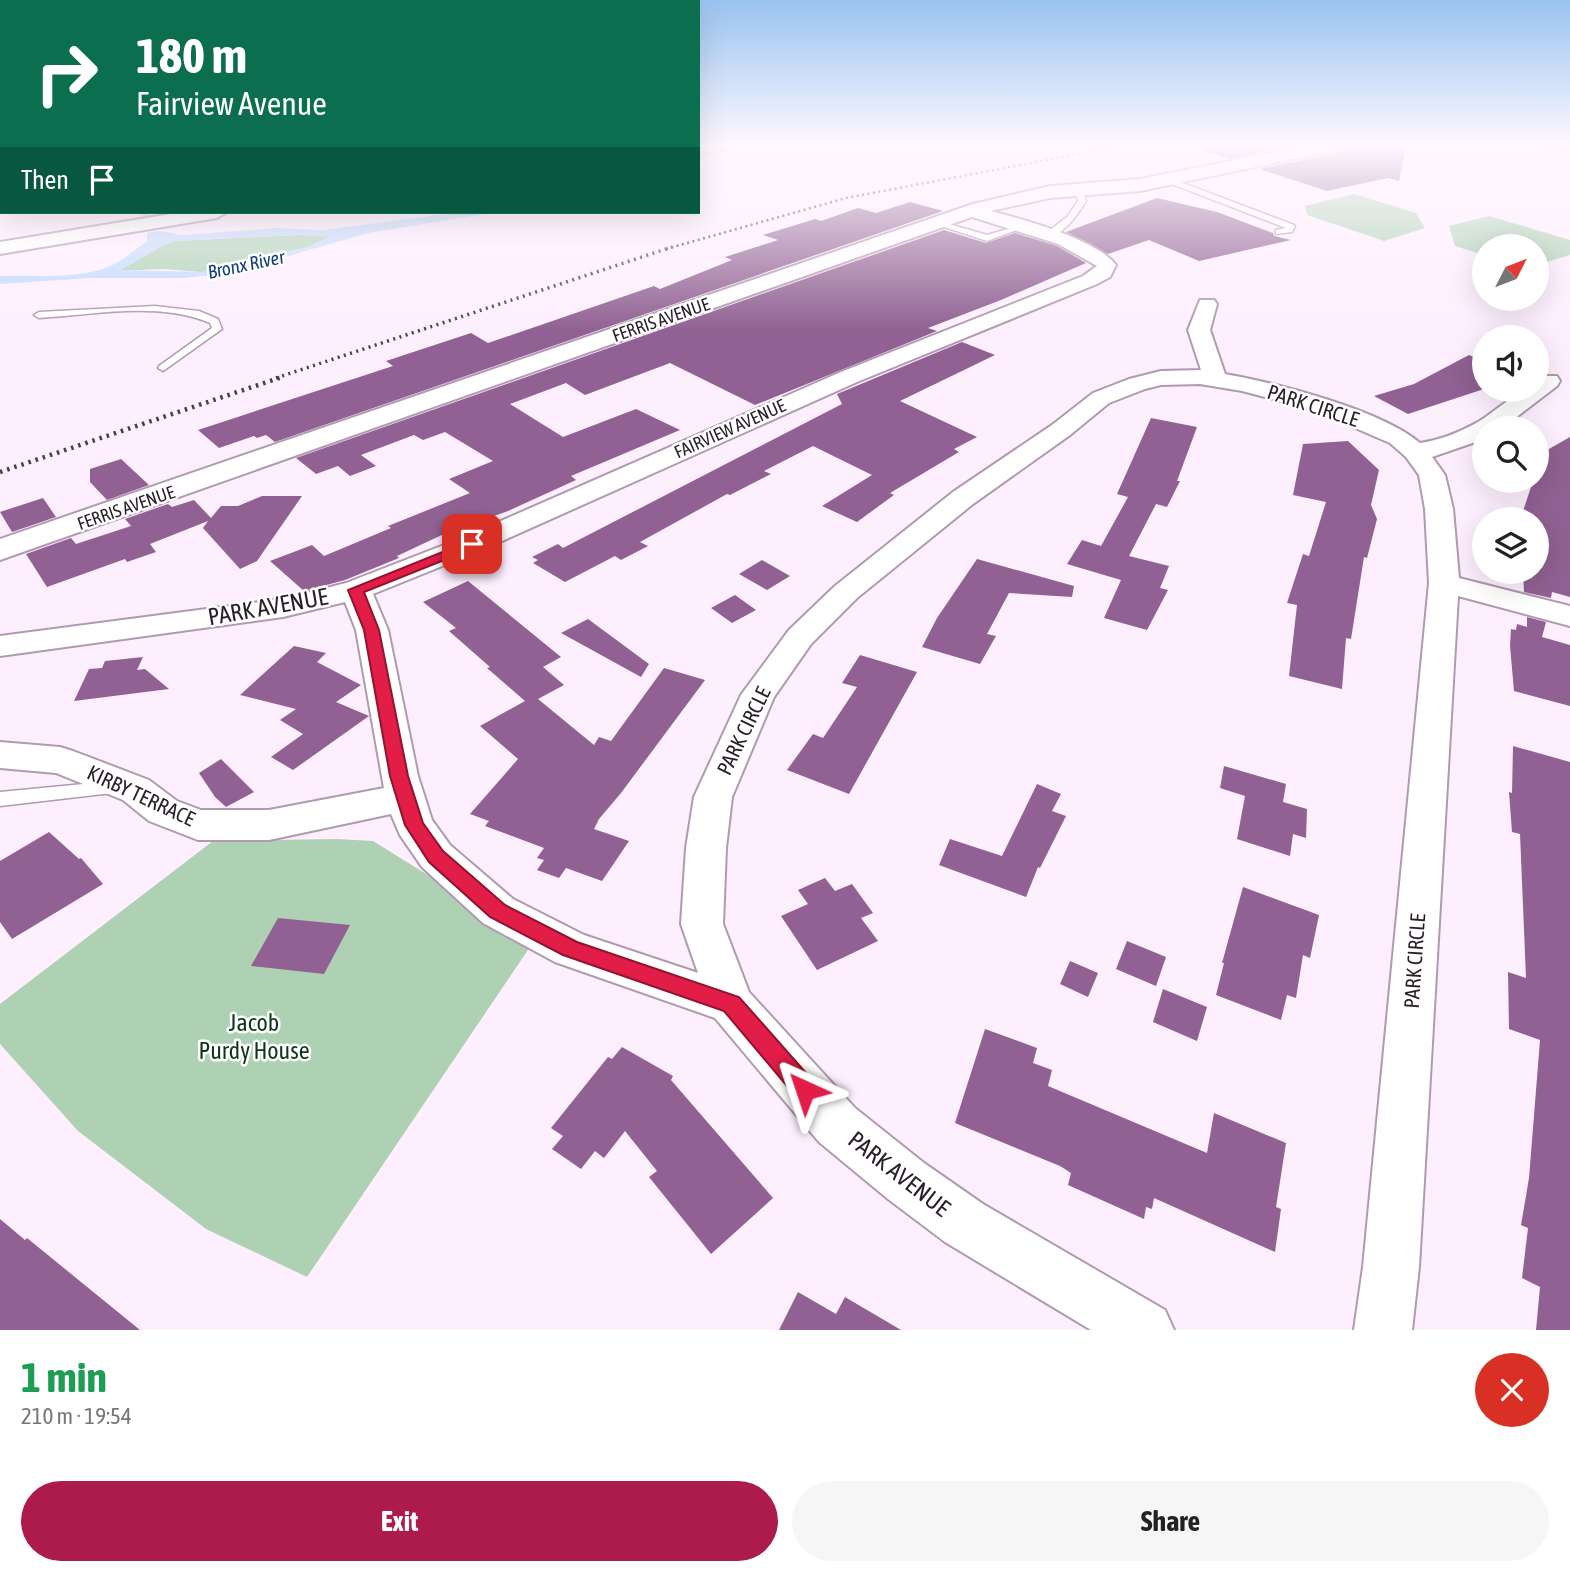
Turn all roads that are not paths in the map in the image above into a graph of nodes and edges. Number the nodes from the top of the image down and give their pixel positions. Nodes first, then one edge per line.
1 (987, 207) edge
2 (1078, 207) edge
3 (1240, 207) edge
4 (972, 211) junction
5 (206, 214) edge
6 (40, 221) dead end
7 (938, 222) junction
8 (1021, 227) junction
9 (0, 232) edge
10 (1279, 232) dead end
11 (1048, 236) junction
12 (0, 248) edge
13 (1207, 304) dead end
14 (39, 316) dead end
15 (163, 368) dead end
16 (1216, 380) junction
17 (1526, 402) edge
18 (1415, 452) junction
19 (0, 550) edge
20 (1444, 583) junction
21 (356, 590) junction
22 (1570, 616) edge
23 (0, 646) edge
24 (0, 755) edge
25 (124, 785) junction
26 (407, 797) junction
27 (0, 799) edge
28 (732, 1004) junction
29 (1145, 1330) edge
30 (1383, 1330) edge

1 - 4 main road, FERRIS AVENUE
2 - 11 lane
3 - 10 lane
4 - 7 main road, FERRIS AVENUE
4 - 8 street
5 - 12 main road
6 - 9 main road
7 - 8 lane
7 - 19 main road, FERRIS AVENUE
8 - 11 street
11 - 21 street, FAIRVIEW AVENUE
13 - 16 street
14 - 15 lane
16 - 18 street, PARK CIRCLE
16 - 28 street, PARK CIRCLE
17 - 18 street
18 - 20 street, PARK CIRCLE
20 - 22 street
20 - 30 street, PARK CIRCLE
21 - 23 street, PARK AVENUE
21 - 26 street, PARK AVENUE
24 - 25 street, KIRBY TERRACE
25 - 26 street, KIRBY TERRACE
25 - 27 lane
26 - 28 street, PARK AVENUE
28 - 29 street, PARK AVENUE

